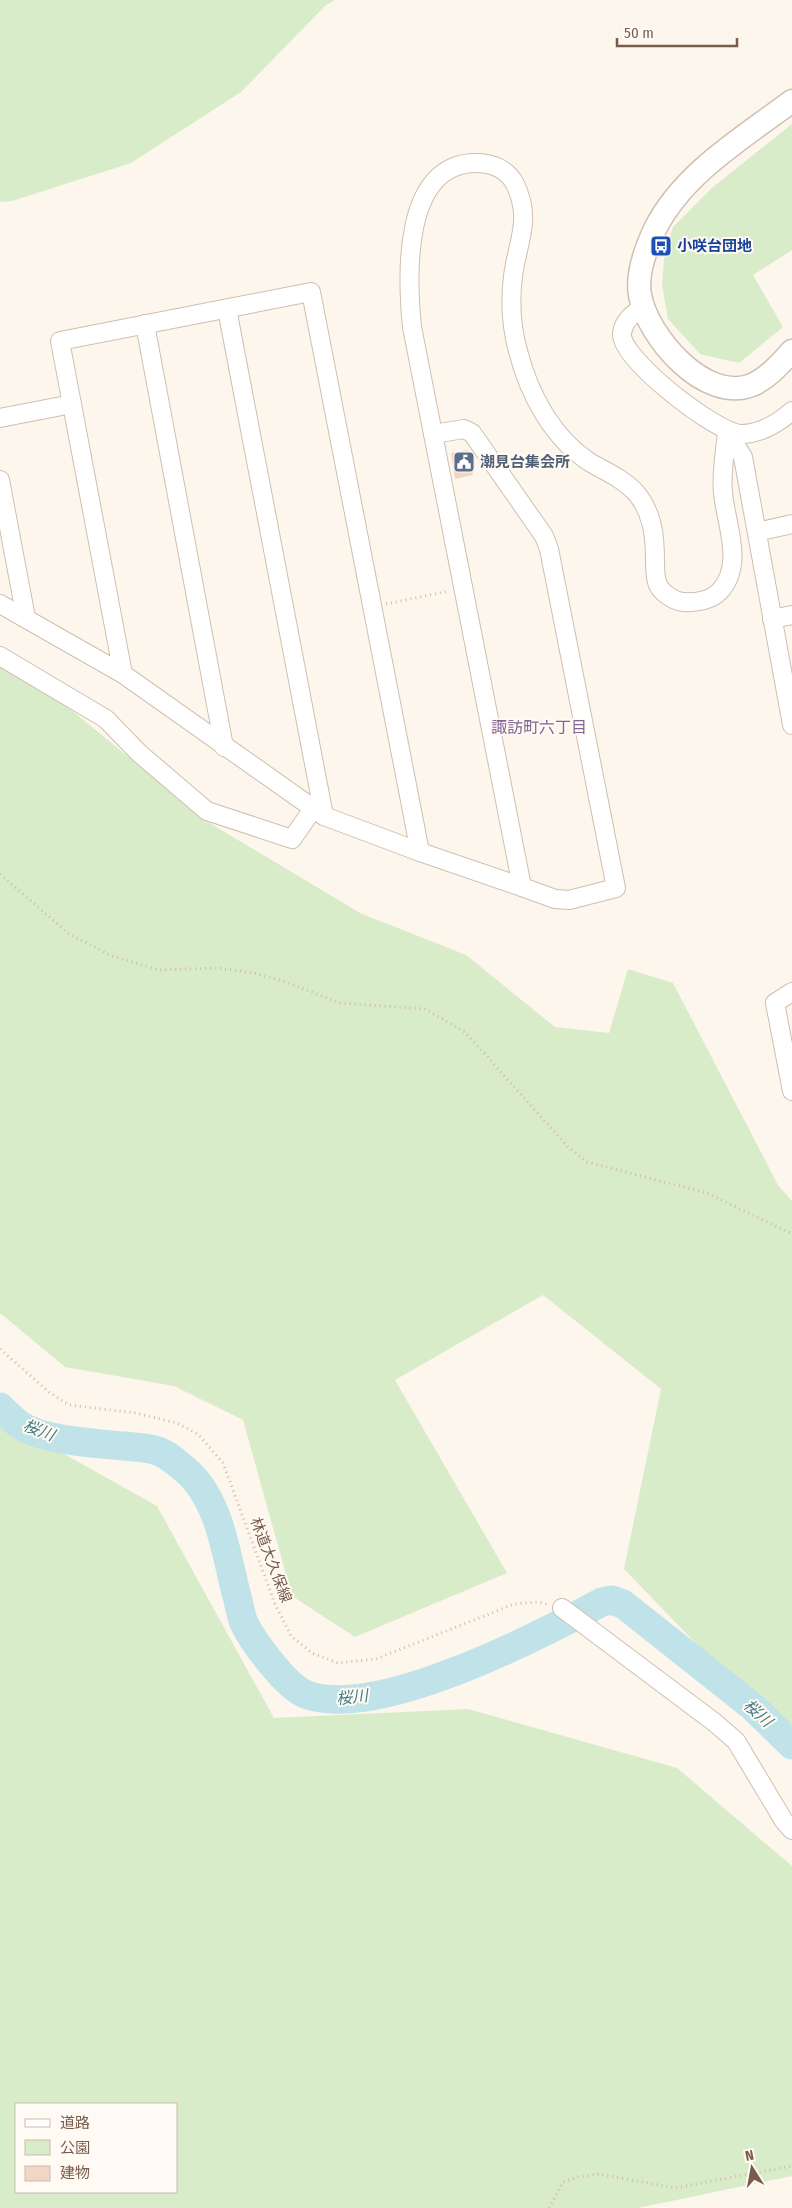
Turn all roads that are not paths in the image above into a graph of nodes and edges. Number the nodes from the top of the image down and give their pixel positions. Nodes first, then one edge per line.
1 (792, 100) edge
2 (643, 307) junction
3 (227, 309) junction
4 (145, 324) junction
5 (792, 352) edge
6 (72, 404) junction
7 (792, 411) edge
8 (0, 418) edge
9 (728, 432) junction
10 (433, 434) junction
11 (0, 480) edge
12 (792, 524) edge
13 (757, 532) junction
14 (0, 605) edge
15 (792, 615) edge
16 (26, 618) junction
17 (772, 619) junction
18 (0, 656) edge
19 (123, 674) junction
20 (790, 705) edge
21 (792, 726) edge
22 (224, 747) junction
23 (318, 812) junction
24 (420, 852) junction
25 (522, 887) junction
26 (792, 992) edge
27 (792, 1090) edge
28 (562, 1608) road end
29 (792, 1830) edge

1 - 2 street
2 - 5 street
2 - 9 street
3 - 4 street
3 - 23 street
3 - 24 street
4 - 6 street
4 - 22 street
6 - 8 street
6 - 19 street
7 - 9 street
9 - 10 street
9 - 13 street
10 - 25 street
10 - 25 street
11 - 16 street
12 - 13 street
13 - 17 street
14 - 16 street
15 - 17 street
16 - 19 street
17 - 20 street
18 - 23 street
19 - 22 street
20 - 21 street
22 - 23 street
23 - 24 street
24 - 25 street
26 - 27 street
28 - 29 street

